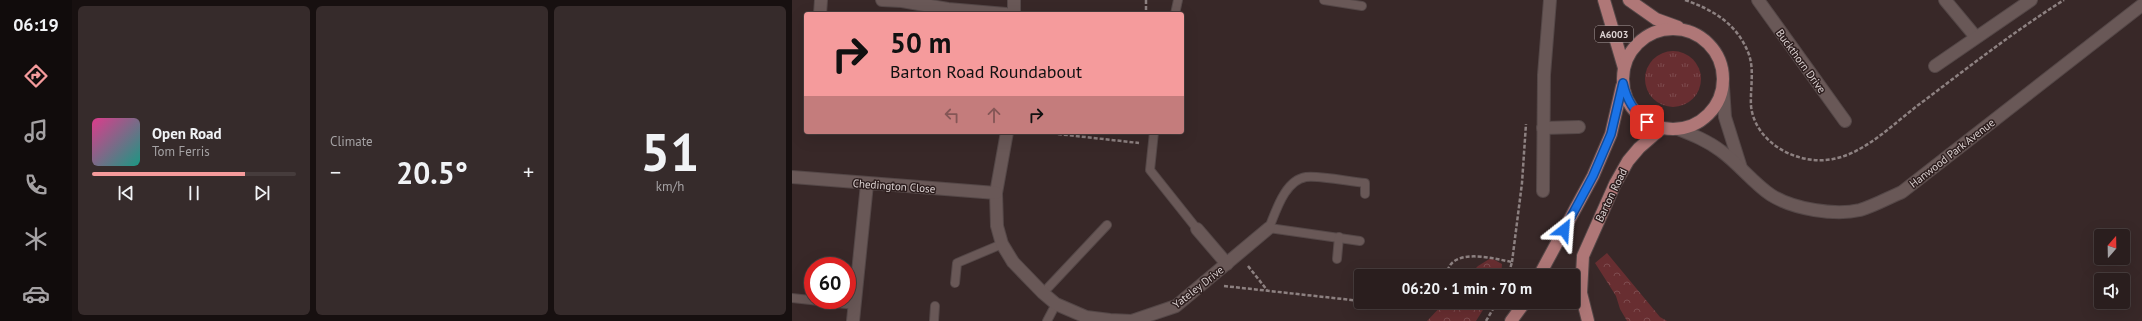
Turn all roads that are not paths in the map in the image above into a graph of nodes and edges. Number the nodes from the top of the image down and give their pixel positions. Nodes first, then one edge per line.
1 (821, 0) edge
2 (882, 0) edge
3 (1014, 0) edge
4 (1178, 0) edge
5 (1324, 0) edge
6 (1550, 0) edge
7 (1604, 0) edge
8 (1628, 0) edge
9 (1758, 0) edge
10 (1945, 0) edge
11 (2031, 0) edge
12 (2142, 5) edge
13 (1362, 6) dead end
14 (820, 12) edge
15 (983, 12) edge
16 (1014, 12) edge
17 (1175, 12) edge
18 (1690, 31) junction
19 (1975, 36) junction
20 (1935, 66) dead end
21 (1624, 68) junction
22 (1623, 83) junction
23 (1723, 87) junction
24 (1845, 121) dead end
25 (1580, 127) dead end
26 (1543, 128) junction
27 (1662, 128) junction
28 (1678, 129) junction
29 (1007, 134) edge
30 (1154, 134) edge
31 (1741, 170) junction
32 (792, 177) edge
33 (867, 184) junction
34 (1543, 191) dead end
35 (996, 193) junction
36 (1365, 194) dead end
37 (1107, 226) dead end
38 (1269, 228) junction
39 (1197, 229) joint
40 (1339, 237) junction
41 (1360, 241) dead end
42 (1002, 244) junction
43 (1336, 260) dead end
44 (1226, 264) junction
45 (1543, 269) edge
46 (955, 283) dead end
47 (1043, 293) junction
48 (856, 295) edge
49 (792, 298) edge
50 (804, 299) edge
51 (1056, 304) junction
52 (934, 306) dead end
53 (855, 309) edge
54 (1520, 309) edge
55 (854, 321) edge
56 (934, 321) edge
57 (1047, 321) edge
58 (1511, 321) edge
59 (1588, 321) edge

1 - 14 street
2 - 15 street
3 - 16 street
4 - 17 lane
5 - 13 lane
6 - 26 street
7 - 21 main road, A6003
8 - 18 main road
9 - 24 street, Buckthorn Drive
10 - 19 street
11 - 19 street
12 - 31 street, Hanwood Park Avenue
18 - 21 main road
18 - 23 main road
19 - 20 street
21 - 22 main road
22 - 27 main road
22 - 45 main road
23 - 28 main road
23 - 31 street
25 - 26 street
26 - 34 street
27 - 28 main road
27 - 59 main road, Barton Road
28 - 31 street, Hanwood Park Avenue
29 - 35 street, Yateley Drive
30 - 39 lane
32 - 33 street, Chedington Close
33 - 35 street, Chedington Close
33 - 48 street
35 - 42 street, Yateley Drive
36 - 38 lane
37 - 47 lane
38 - 40 lane
38 - 44 street, Yateley Drive
39 - 44 street, Yateley Drive
40 - 41 lane
40 - 43 lane
42 - 46 lane
42 - 47 street, Yateley Drive
44 - 51 street, Yateley Drive
47 - 51 street, Yateley Drive
49 - 50 lane
51 - 57 lane
52 - 56 lane
53 - 55 street
54 - 58 main road

